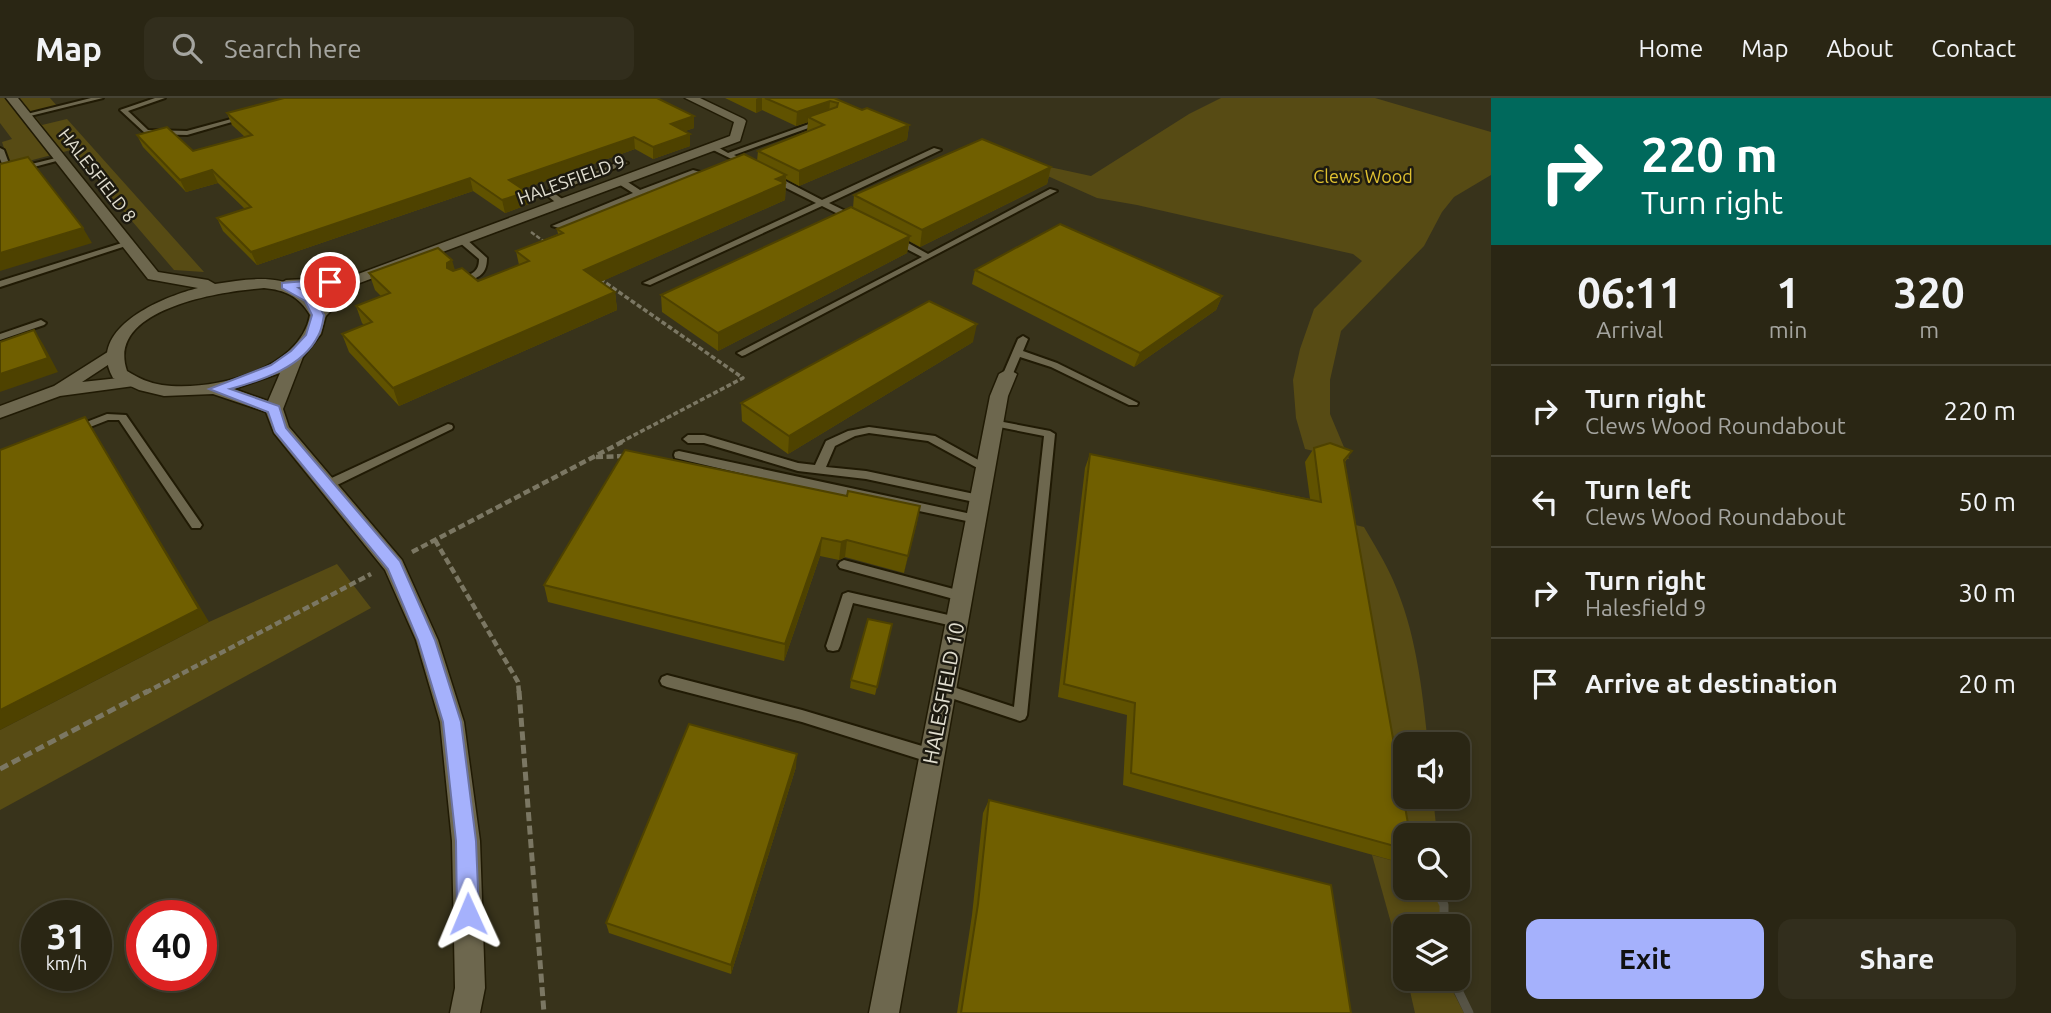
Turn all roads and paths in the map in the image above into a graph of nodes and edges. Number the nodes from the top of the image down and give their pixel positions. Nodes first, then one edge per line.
1 (12, 98) edge
2 (100, 98) edge
3 (162, 98) edge
4 (691, 98) edge
5 (26, 115) junction
6 (253, 116) edge
7 (832, 118) edge
8 (711, 147) junction
9 (0, 150) edge
10 (937, 150) dead end
11 (728, 155) junction
12 (60, 159) junction
13 (624, 163) dead end
14 (752, 167) edge
15 (696, 172) edge
16 (4, 173) edge
17 (764, 173) edge
18 (620, 181) junction
19 (1053, 191) edge
20 (639, 193) junction
21 (823, 202) junction
22 (562, 203) junction
23 (514, 220) junction
24 (556, 226) edge
25 (869, 227) edge
26 (881, 233) edge
27 (461, 240) junction
28 (128, 244) junction
29 (549, 244) edge
30 (928, 257) junction
31 (153, 276) junction
32 (594, 276) edge
33 (352, 281) junction
34 (457, 283) edge
35 (0, 284) edge
36 (647, 284) dead end
37 (286, 285) junction
38 (217, 287) junction
39 (146, 314) junction
40 (318, 315) junction
41 (41, 323) dead end
42 (0, 338) edge
43 (1023, 339) dead end
44 (1018, 352) junction
45 (114, 353) junction
46 (742, 353) dead end
47 (296, 354) junction
48 (1008, 374) joint
49 (128, 382) junction
50 (216, 389) junction
51 (57, 391) junction
52 (1133, 404) dead end
53 (274, 409) junction
54 (0, 412) edge
55 (993, 423) junction
56 (448, 427) dead end
57 (59, 436) edge
58 (688, 439) dead end
59 (679, 455) dead end
60 (631, 456) edge
61 (595, 457) junction
62 (985, 467) junction
63 (819, 470) junction
64 (327, 485) junction
65 (977, 509) junction
66 (196, 525) dead end
67 (435, 540) junction
68 (412, 552) dead end
69 (844, 565) edge
70 (372, 574) dead end
71 (961, 596) junction
72 (957, 622) junction
73 (833, 646) dead end
74 (667, 681) dead end
75 (944, 690) junction
76 (932, 756) junction
77 (0, 769) edge
78 (465, 1013) edge
79 (544, 1013) edge
80 (884, 1013) edge

1 - 5 street, HALESFIELD 8
2 - 5 lane
3 - 6 lane
4 - 8 street, HALESFIELD 9
5 - 12 street, HALESFIELD 8
7 - 11 lane
8 - 11 lane
8 - 18 street, HALESFIELD 9
9 - 16 lane
10 - 21 lane
11 - 14 lane
12 - 16 lane
12 - 28 street, HALESFIELD 8
13 - 22 lane
15 - 20 lane
17 - 21 lane
18 - 20 lane
18 - 22 street, HALESFIELD 9
19 - 30 lane
20 - 24 lane
21 - 25 lane
21 - 36 lane
22 - 23 street, HALESFIELD 9
23 - 27 street, HALESFIELD 9
23 - 29 path
26 - 30 lane
27 - 33 street, HALESFIELD 9
27 - 34 lane
28 - 31 street, HALESFIELD 8
28 - 35 lane
30 - 46 lane
31 - 38 street
31 - 39 street
32 - 61 path
33 - 37 street, HALESFIELD 9
33 - 40 street, HALESFIELD 9
37 - 38 street, HALESFIELD 9
37 - 40 street
38 - 39 street
39 - 45 street
40 - 47 street, HALESFIELD 9
41 - 42 lane
43 - 44 lane
44 - 48 lane
44 - 52 lane
45 - 49 street
45 - 51 street
47 - 50 street
47 - 53 street
48 - 55 street, HALESFIELD 10
49 - 50 street
49 - 51 street
50 - 53 street
51 - 54 street
53 - 64 street
55 - 62 street, HALESFIELD 10
55 - 75 lane
56 - 64 lane
57 - 66 lane
58 - 63 lane
59 - 65 lane
60 - 61 path
61 - 67 path
62 - 63 lane
62 - 65 street, HALESFIELD 10
63 - 65 lane
64 - 78 street
65 - 71 street, HALESFIELD 10
67 - 68 path
67 - 79 path
69 - 71 lane
70 - 77 path
71 - 72 street, HALESFIELD 10
72 - 73 lane
72 - 75 street, HALESFIELD 10
74 - 76 lane
75 - 76 street, HALESFIELD 10
76 - 80 street, HALESFIELD 10

